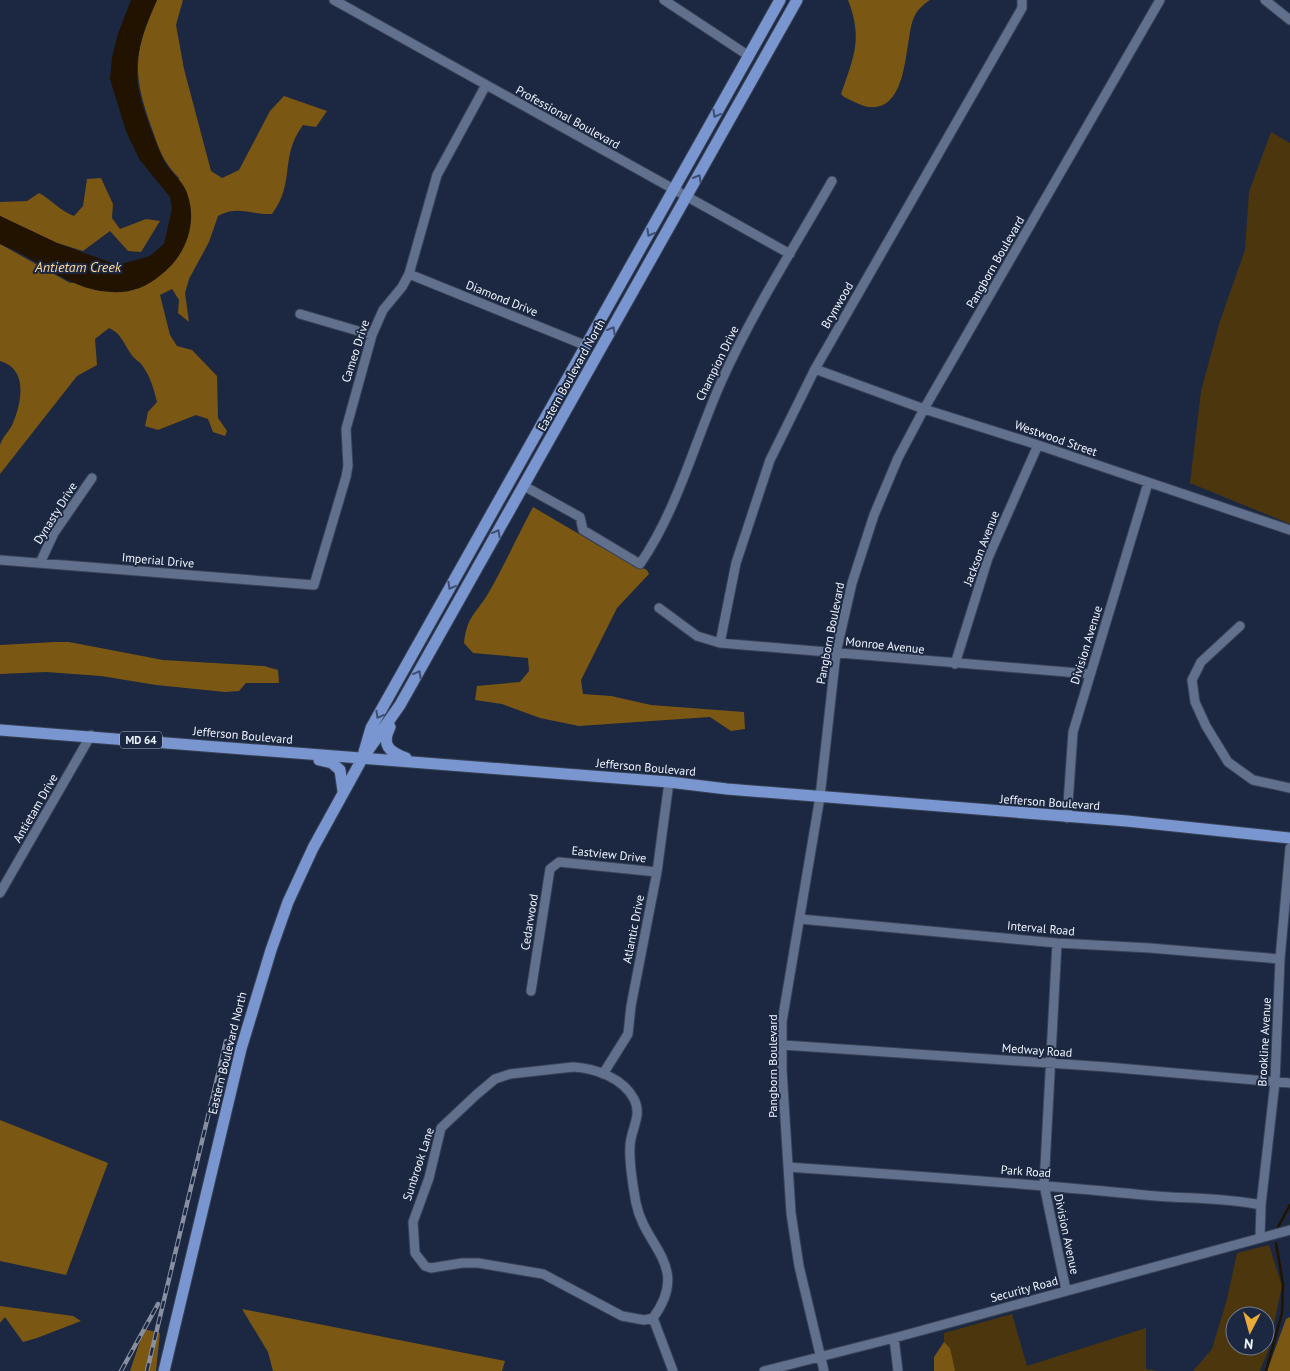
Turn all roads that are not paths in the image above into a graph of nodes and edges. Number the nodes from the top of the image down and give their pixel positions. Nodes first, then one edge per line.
1 (334, 0) edge
2 (664, 0) edge
3 (780, 0) edge
4 (793, 0) edge
5 (797, 0) edge
6 (1022, 0) edge
7 (1160, 0) edge
8 (1265, 0) edge
9 (1290, 20) edge
10 (749, 56) junction
11 (486, 85) junction
12 (722, 133) junction
13 (832, 181) dead end
14 (674, 190) junction
15 (686, 198) junction
16 (790, 254) junction
17 (408, 274) junction
18 (300, 314) dead end
19 (372, 335) junction
20 (587, 346) junction
21 (815, 369) junction
22 (924, 409) junction
23 (548, 414) junction
24 (554, 431) junction
25 (1038, 445) junction
26 (92, 478) dead end
27 (1148, 483) junction
28 (524, 486) junction
29 (1290, 530) edge
30 (0, 560) edge
31 (40, 563) junction
32 (314, 585) joint
33 (659, 608) dead end
34 (1240, 626) dead end
35 (720, 643) junction
36 (836, 653) junction
37 (955, 664) junction
38 (1090, 674) junction
39 (400, 705) junction
40 (0, 730) edge
41 (91, 736) junction
42 (282, 753) junction
43 (362, 759) junction
44 (427, 764) junction
45 (669, 782) junction
46 (1290, 788) edge
47 (343, 791) junction
48 (820, 797) junction
49 (1067, 818) junction
50 (1290, 838) edge
51 (1290, 848) edge
52 (558, 862) joint
53 (657, 872) junction
54 (0, 893) edge
55 (800, 919) junction
56 (1056, 943) junction
57 (1280, 959) junction
58 (531, 991) dead end
59 (783, 1045) junction
60 (1050, 1064) junction
61 (603, 1074) junction
62 (1275, 1082) junction
63 (1290, 1083) edge
64 (788, 1167) junction
65 (1044, 1184) junction
66 (1261, 1205) junction
67 (1290, 1230) edge
68 (1260, 1238) junction
69 (1066, 1290) junction
70 (653, 1318) junction
71 (894, 1338) junction
72 (820, 1356) junction
73 (164, 1371) edge
74 (673, 1371) edge
75 (764, 1371) edge
76 (824, 1371) edge
77 (898, 1371) edge

1 - 11 street, Professional Boulevard
2 - 10 street
3 - 10 main road, Eastern Boulevard North
4 - 10 main road
5 - 12 main road, Eastern Boulevard North
6 - 21 street, Brynwood
7 - 22 street, Pangborn Boulevard
8 - 9 street
10 - 12 main road
10 -> 14 main road, Eastern Boulevard North
11 - 14 street, Professional Boulevard
11 - 17 street, Cameo Drive
15 -> 12 main road, Eastern Boulevard North
13 - 16 street, Champion Drive
14 - 15 street, Professional Boulevard
14 -> 20 main road, Eastern Boulevard North
15 - 16 street, Professional Boulevard
24 -> 15 main road, Eastern Boulevard North
16 - 28 street, Champion Drive
17 - 19 street, Cameo Drive
17 - 20 street, Diamond Drive
18 - 19 street
19 - 32 street, Cameo Drive
20 - 23 main road, Eastern Boulevard North
20 - 24 main road
21 - 22 street, Westwood Street
21 - 35 street, Brynwood
22 - 25 street, Westwood Street
22 - 36 street, Pangborn Boulevard
23 - 28 main road
23 -> 43 main road, Eastern Boulevard North
24 - 28 main road, Eastern Boulevard North
25 - 27 street, Westwood Street
25 - 37 street, Jackson Avenue
26 - 31 street, Dynasty Drive
27 - 29 street, Westwood Street
27 - 38 street, Division Avenue
39 -> 28 main road, Eastern Boulevard North
30 - 31 street, Imperial Drive
31 - 32 street, Imperial Drive
33 - 35 street, Monroe Avenue
34 - 46 street
35 - 36 street, Monroe Avenue
36 - 37 street, Monroe Avenue
36 - 48 street, Pangborn Boulevard
37 - 38 street, Monroe Avenue
38 - 49 street, Division Avenue
39 - 43 main road, Eastern Boulevard North
39 - 44 main road
40 - 41 main road, Jefferson Boulevard / MD 64
41 - 42 main road, Jefferson Boulevard / MD 64
41 - 54 street, Antietam Drive
42 - 43 main road, Jefferson Boulevard / MD 64
42 - 47 main road
43 - 44 main road, Jefferson Boulevard / MD 64
43 - 47 main road, Eastern Boulevard North
44 - 45 main road, Jefferson Boulevard / MD 64
45 - 48 main road, Jefferson Boulevard / MD 64
45 - 53 street, Atlantic Drive
47 - 73 main road, Eastern Boulevard North
48 - 49 main road, Jefferson Boulevard / MD 64
48 - 55 street, Pangborn Boulevard
49 - 50 main road, Jefferson Boulevard / MD 64
51 - 57 street, Brookline Avenue
52 - 53 street, Eastview Drive
52 - 58 street, Cedarwood
53 - 61 street, Atlantic Drive
55 - 56 street, Interval Road
55 - 59 street, Pangborn Boulevard
56 - 57 street, Interval Road
56 - 60 street, Division Avenue
57 - 62 street, Brookline Avenue
59 - 60 street, Medway Road
59 - 64 street, Pangborn Boulevard
60 - 62 street, Medway Road
60 - 65 street, Division Avenue
61 - 70 street, Sunbrook Lane
61 - 70 street, Sunbrook Lane
62 - 63 street, Medway Road
62 - 66 street, Brookline Avenue
64 - 65 street, Park Road
64 - 72 street, Pangborn Boulevard
65 - 66 street, Park Road
65 - 69 street, Division Avenue
66 - 68 street, Brookline Avenue
67 - 68 street, Security Road
68 - 69 street, Security Road
69 - 71 street, Security Road
70 - 74 street
71 - 72 street, Security Road
71 - 77 street
72 - 75 street, Security Road
72 - 76 street, Pangborn Boulevard

